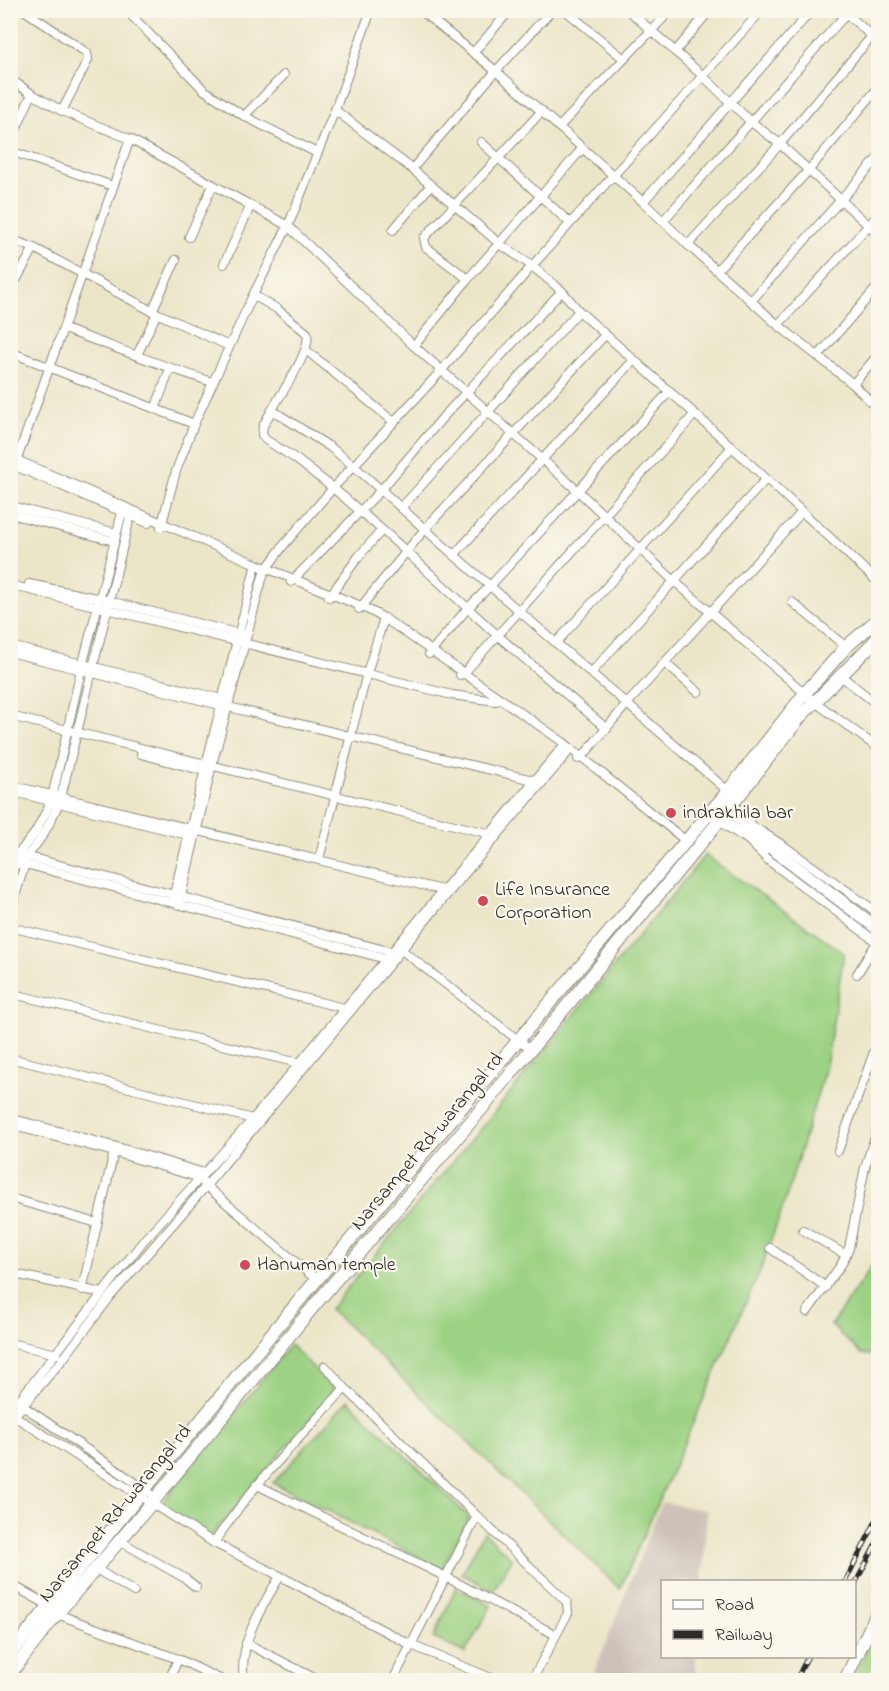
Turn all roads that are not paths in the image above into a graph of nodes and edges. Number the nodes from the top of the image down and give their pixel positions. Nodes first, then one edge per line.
1 (24, 10) edge
2 (126, 10) edge
3 (371, 10) edge
4 (420, 10) edge
5 (510, 10) edge
6 (552, 10) edge
7 (565, 10) edge
8 (671, 10) edge
9 (710, 10) edge
10 (762, 10) edge
11 (813, 10) edge
12 (629, 11) edge
13 (845, 12) edge
14 (651, 32) junction
15 (875, 39) edge
16 (675, 52) junction
17 (473, 53) junction
18 (624, 59) junction
19 (496, 71) junction
20 (284, 75) dead end
21 (703, 76) junction
22 (10, 79) edge
23 (879, 87) edge
24 (32, 94) junction
25 (732, 103) junction
26 (335, 110) junction
27 (62, 111) junction
28 (542, 111) junction
29 (244, 116) junction
30 (750, 122) junction
31 (559, 127) junction
32 (130, 139) junction
33 (10, 142) edge
34 (481, 142) dead end
35 (780, 144) junction
36 (582, 149) junction
37 (10, 151) edge
38 (317, 153) junction
39 (879, 158) edge
40 (498, 159) junction
41 (412, 169) junction
42 (808, 171) junction
43 (614, 176) junction
44 (213, 185) junction
45 (431, 185) junction
46 (113, 186) junction
47 (541, 195) junction
48 (841, 200) junction
49 (643, 202) junction
50 (250, 205) junction
51 (454, 205) junction
52 (879, 215) edge
53 (663, 221) junction
54 (570, 223) junction
55 (869, 225) junction
56 (288, 226) junction
57 (393, 230) dead end
58 (879, 234) edge
59 (189, 237) dead end
60 (10, 239) edge
61 (500, 244) junction
62 (688, 245) junction
63 (34, 248) junction
64 (176, 260) dead end
65 (224, 264) dead end
66 (532, 266) junction
67 (717, 270) junction
68 (82, 273) junction
69 (468, 279) junction
70 (879, 286) edge
71 (562, 291) junction
72 (253, 295) junction
73 (10, 299) edge
74 (751, 301) junction
75 (579, 310) junction
76 (154, 312) junction
77 (778, 325) junction
78 (64, 329) junction
79 (605, 335) junction
80 (229, 346) junction
81 (414, 346) junction
82 (306, 350) junction
83 (10, 352) edge
84 (137, 355) junction
85 (879, 355) edge
86 (818, 356) junction
87 (634, 360) junction
88 (50, 367) junction
89 (170, 369) junction
90 (441, 371) junction
91 (212, 382) junction
92 (853, 384) junction
93 (670, 391) junction
94 (466, 392) junction
95 (155, 408) junction
96 (879, 409) edge
97 (272, 410) junction
98 (489, 411) junction
99 (694, 415) junction
100 (394, 422) junction
101 (194, 424) junction
102 (513, 434) junction
103 (732, 447) junction
104 (542, 459) junction
105 (13, 462) edge
106 (354, 466) junction
107 (766, 478) junction
108 (333, 488) junction
109 (381, 490) junction
110 (578, 491) junction
111 (10, 506) edge
112 (400, 508) junction
113 (359, 510) junction
114 (127, 511) junction
115 (802, 512) junction
116 (10, 514) edge
117 (605, 516) junction
118 (161, 526) junction
119 (425, 529) junction
120 (382, 530) junction
121 (115, 537) junction
122 (640, 549) junction
123 (405, 552) junction
124 (454, 555) junction
125 (256, 566) junction
126 (265, 570) junction
127 (10, 580) edge
128 (292, 581) junction
129 (674, 581) junction
130 (879, 582) edge
131 (10, 585) edge
132 (490, 586) junction
133 (330, 596) junction
134 (792, 602) dead end
135 (104, 603) junction
136 (359, 608) junction
137 (467, 609) junction
138 (519, 611) junction
139 (711, 613) junction
140 (879, 619) edge
141 (383, 620) junction
142 (497, 635) junction
143 (242, 638) junction
144 (879, 638) edge
145 (556, 643) junction
146 (10, 646) edge
147 (846, 647) junction
148 (10, 652) edge
149 (430, 653) junction
150 (665, 663) junction
151 (87, 668) junction
152 (367, 673) junction
153 (591, 673) junction
154 (462, 674) junction
155 (841, 676) junction
156 (698, 692) dead end
157 (805, 693) junction
158 (496, 701) junction
159 (815, 702) junction
160 (225, 703) junction
161 (626, 705) junction
162 (879, 705) edge
163 (10, 716) edge
164 (10, 721) edge
165 (607, 729) junction
166 (71, 734) junction
167 (351, 735) junction
168 (566, 747) junction
169 (879, 748) edge
170 (580, 758) junction
171 (208, 766) junction
172 (538, 781) junction
173 (10, 785) edge
174 (10, 791) edge
175 (728, 791) junction
176 (334, 796) junction
177 (56, 799) junction
178 (719, 811) junction
179 (745, 829) junction
180 (192, 832) junction
181 (493, 834) junction
182 (684, 842) junction
183 (12, 856) edge
184 (320, 859) junction
185 (25, 861) junction
186 (10, 870) edge
187 (446, 890) junction
188 (176, 900) junction
189 (10, 912) edge
190 (879, 913) edge
191 (10, 927) edge
192 (878, 938) edge
193 (394, 954) junction
194 (857, 974) dead end
195 (10, 993) edge
196 (344, 1008) junction
197 (518, 1040) junction
198 (879, 1041) edge
199 (532, 1049) junction
200 (10, 1058) edge
201 (299, 1063) junction
202 (10, 1118) edge
203 (253, 1119) junction
204 (10, 1125) edge
205 (879, 1128) edge
206 (838, 1151) dead end
207 (114, 1152) junction
208 (202, 1176) junction
209 (206, 1186) junction
210 (10, 1198) edge
211 (97, 1223) junction
212 (803, 1230) dead end
213 (770, 1248) dead end
214 (846, 1255) junction
215 (10, 1273) edge
216 (318, 1281) junction
217 (826, 1287) junction
218 (81, 1290) junction
219 (102, 1293) junction
220 (807, 1312) dead end
221 (10, 1342) edge
222 (57, 1354) junction
223 (325, 1366) dead end
224 (345, 1388) junction
225 (23, 1406) junction
226 (12, 1416) edge
227 (257, 1485) junction
228 (141, 1492) junction
229 (154, 1501) junction
230 (477, 1516) junction
231 (120, 1541) junction
232 (214, 1543) junction
233 (96, 1569) junction
234 (280, 1575) junction
235 (446, 1577) junction
236 (10, 1584) edge
237 (196, 1587) dead end
238 (134, 1592) dead end
239 (53, 1610) junction
240 (879, 1611) edge
241 (556, 1635) junction
242 (246, 1643) junction
243 (411, 1645) junction
244 (10, 1654) edge
245 (856, 1658) edge
246 (856, 1658) edge
247 (178, 1659) junction
248 (10, 1674) edge
249 (169, 1680) edge
250 (222, 1680) edge
251 (244, 1680) edge
252 (318, 1680) edge
253 (393, 1680) edge
254 (496, 1680) edge
255 (532, 1680) edge
256 (845, 1680) edge

1 - 27 street
2 - 29 street
3 - 26 street
4 - 17 street
5 - 17 street
6 - 19 street
7 - 18 street
8 - 14 street
9 - 16 street
10 - 21 street
11 - 25 street
12 - 14 street
13 - 15 street
13 - 30 street
14 - 16 street
14 - 18 street
15 - 35 street
16 - 21 street
17 - 19 street
18 - 31 street
19 - 28 street
19 - 41 street
20 - 29 street
21 - 25 street
21 - 43 street
22 - 24 street
23 - 42 street
24 - 27 street
24 - 33 street
25 - 30 street
25 - 49 street
26 - 38 street
26 - 41 street
27 - 32 street
28 - 31 street
28 - 40 street
29 - 38 street
30 - 35 street
30 - 53 street
31 - 36 street
32 - 44 street
32 - 46 street
34 - 40 street
35 - 42 street
35 - 62 street
36 - 43 street
36 - 47 street
37 - 46 street
38 - 56 street
39 - 48 street
40 - 47 street
40 - 51 street
41 - 45 street
42 - 48 street
42 - 67 street
43 - 49 street
43 - 54 street
44 - 50 street
44 - 59 street
45 - 51 street
45 - 57 street
46 - 68 street
47 - 54 street
47 - 61 street
48 - 55 street
48 - 74 street
49 - 53 street
50 - 56 street
50 - 65 street
51 - 61 street
51 - 69 street
52 - 55 street
53 - 62 street
54 - 66 street
55 - 58 street
55 - 77 street
56 - 72 street
56 - 81 street
60 - 63 street
61 - 66 street
61 - 69 street
62 - 67 street
63 - 68 street
63 - 73 street
64 - 76 street
66 - 71 street
66 - 90 street
67 - 74 street
68 - 76 street
68 - 78 street
69 - 81 street
70 - 86 street
71 - 75 street
71 - 94 street
72 - 80 street
72 - 82 street
74 - 77 street
75 - 79 street
75 - 98 street
76 - 80 street
76 - 84 street
77 - 86 street
78 - 84 street
78 - 88 street
79 - 87 street
79 - 102 street
80 - 91 street
81 - 90 street
82 - 97 street
82 - 100 street
83 - 88 street
84 - 89 street
85 - 92 street
86 - 92 street
87 - 93 street
87 - 104 street
88 - 95 street
88 - 105 street
89 - 91 street
89 - 95 street
90 - 94 street
90 - 100 street
91 - 101 street
92 - 96 street
93 - 99 street
93 - 110 street
94 - 98 street
94 - 109 street
95 - 101 street
97 - 106 street
97 - 108 street
98 - 102 street
98 - 112 street
99 - 103 street
99 - 117 street
100 - 106 street
101 - 118 street
102 - 104 street
102 - 119 street
103 - 107 street
103 - 122 street
104 - 110 street
104 - 124 street
105 - 114 street
106 - 108 street
106 - 109 street
107 - 115 street
107 - 129 street
108 - 113 street
108 - 126 street
109 - 112 street
109 - 113 street
110 - 117 street
110 - 132 street
111 - 121 street
112 - 119 street
113 - 120 street
113 - 128 street
114 - 118 street
114 - 121 street
114 - 135 street
115 - 130 street
115 - 139 street
116 - 121 street
117 - 122 street
117 - 138 street
118 - 125 street
119 - 123 street
119 - 124 street
120 - 123 street
120 - 133 street
121 - 135 street
122 - 129 street
122 - 145 street
123 - 136 street
123 - 137 street
124 - 132 street
125 - 126 street
125 - 143 street
126 - 128 street
126 - 143 street
127 - 135 street
128 - 133 street
129 - 139 street
129 - 153 street
131 - 135 street
132 - 137 street
132 - 138 street
133 - 136 street
134 - 147 street
135 - 143 street
135 - 151 street
136 - 141 street
137 - 142 street
137 - 149 street
138 - 142 street
138 - 145 street
139 - 150 street
139 - 157 street
140 - 147 main road, Narsampet Rd-warangal rd
141 - 149 street
141 - 152 street
142 - 154 street
142 - 165 street
143 - 152 street
143 - 160 street
144 - 155 main road, Narsampet Rd-warangal rd
145 - 153 street
146 - 151 street
147 - 157 main road, Narsampet Rd-warangal rd
148 - 151 street
149 - 154 street
150 - 156 street
150 - 161 street
151 - 160 street
151 - 166 street
152 - 158 street
152 - 167 street
153 - 161 street
154 - 158 street
154 - 168 street
155 - 159 main road, Narsampet Rd-warangal rd
155 - 162 street
157 - 159 street
157 - 175 main road, Narsampet Rd-warangal rd
158 - 168 street
159 - 169 street
159 - 178 main road, Narsampet Rd-warangal rd
160 - 167 street
160 - 171 street
161 - 165 street
161 - 175 street
163 - 166 street
164 - 166 street
165 - 170 street
166 - 171 street
166 - 177 street
167 - 172 street
167 - 176 street
168 - 170 street
168 - 172 street
170 - 182 street
171 - 176 street
171 - 180 street
172 - 181 street
173 - 177 street
174 - 177 street
175 - 178 main road, Narsampet Rd-warangal rd
176 - 181 street
176 - 184 street
177 - 180 street
177 - 183 street
177 - 185 street
178 - 179 main road
178 - 182 main road, Narsampet Rd-warangal rd
178 - 199 main road, Narsampet Rd-warangal rd
179 - 190 street
179 - 192 main road
179 - 192 street
180 - 184 street
180 - 188 street
181 - 187 street
182 - 197 main road, Narsampet Rd-warangal rd
183 - 185 street
184 - 187 street
185 - 186 street
185 - 188 street
185 - 189 street
187 - 193 street
188 - 193 street
191 - 196 street
192 - 194 street
193 - 196 street
193 - 197 street
193 - 209 street
195 - 201 street
196 - 201 street
197 - 199 street
197 - 216 main road, Narsampet Rd-warangal rd
198 - 206 street
199 - 229 main road, Narsampet Rd-warangal rd
200 - 203 street
201 - 203 street
202 - 208 street
203 - 208 street
204 - 207 street
205 - 214 street
207 - 208 street
207 - 211 street
208 - 209 street
208 - 219 street
209 - 216 street
209 - 225 street
210 - 211 street
211 - 218 street
212 - 214 street
213 - 217 street
214 - 217 street
215 - 218 street
216 - 228 main road, Narsampet Rd-warangal rd
217 - 220 street
218 - 219 street
219 - 222 street
221 - 222 street
222 - 226 street
223 - 224 street
224 - 227 street
224 - 230 street
225 - 226 street
225 - 228 street
226 - 228 street
227 - 232 street
227 - 235 street
228 - 229 street
228 - 239 main road, Narsampet Rd-warangal rd
229 - 231 main road, Narsampet Rd-warangal rd
229 - 232 street
230 - 235 street
230 - 241 street
231 - 233 main road, Narsampet Rd-warangal rd
231 - 237 street
232 - 234 street
233 - 238 street
233 - 239 main road, Narsampet Rd-warangal rd
234 - 242 street
234 - 243 street
235 - 241 street
235 - 243 street
236 - 239 street
239 - 244 main road, Narsampet Rd-warangal rd
239 - 247 street
239 - 248 main road, Narsampet Rd-warangal rd
240 - 246 main road
241 - 255 street
242 - 251 street
242 - 252 street
243 - 253 street
243 - 254 street
245 - 256 main road
247 - 249 street
247 - 250 street

